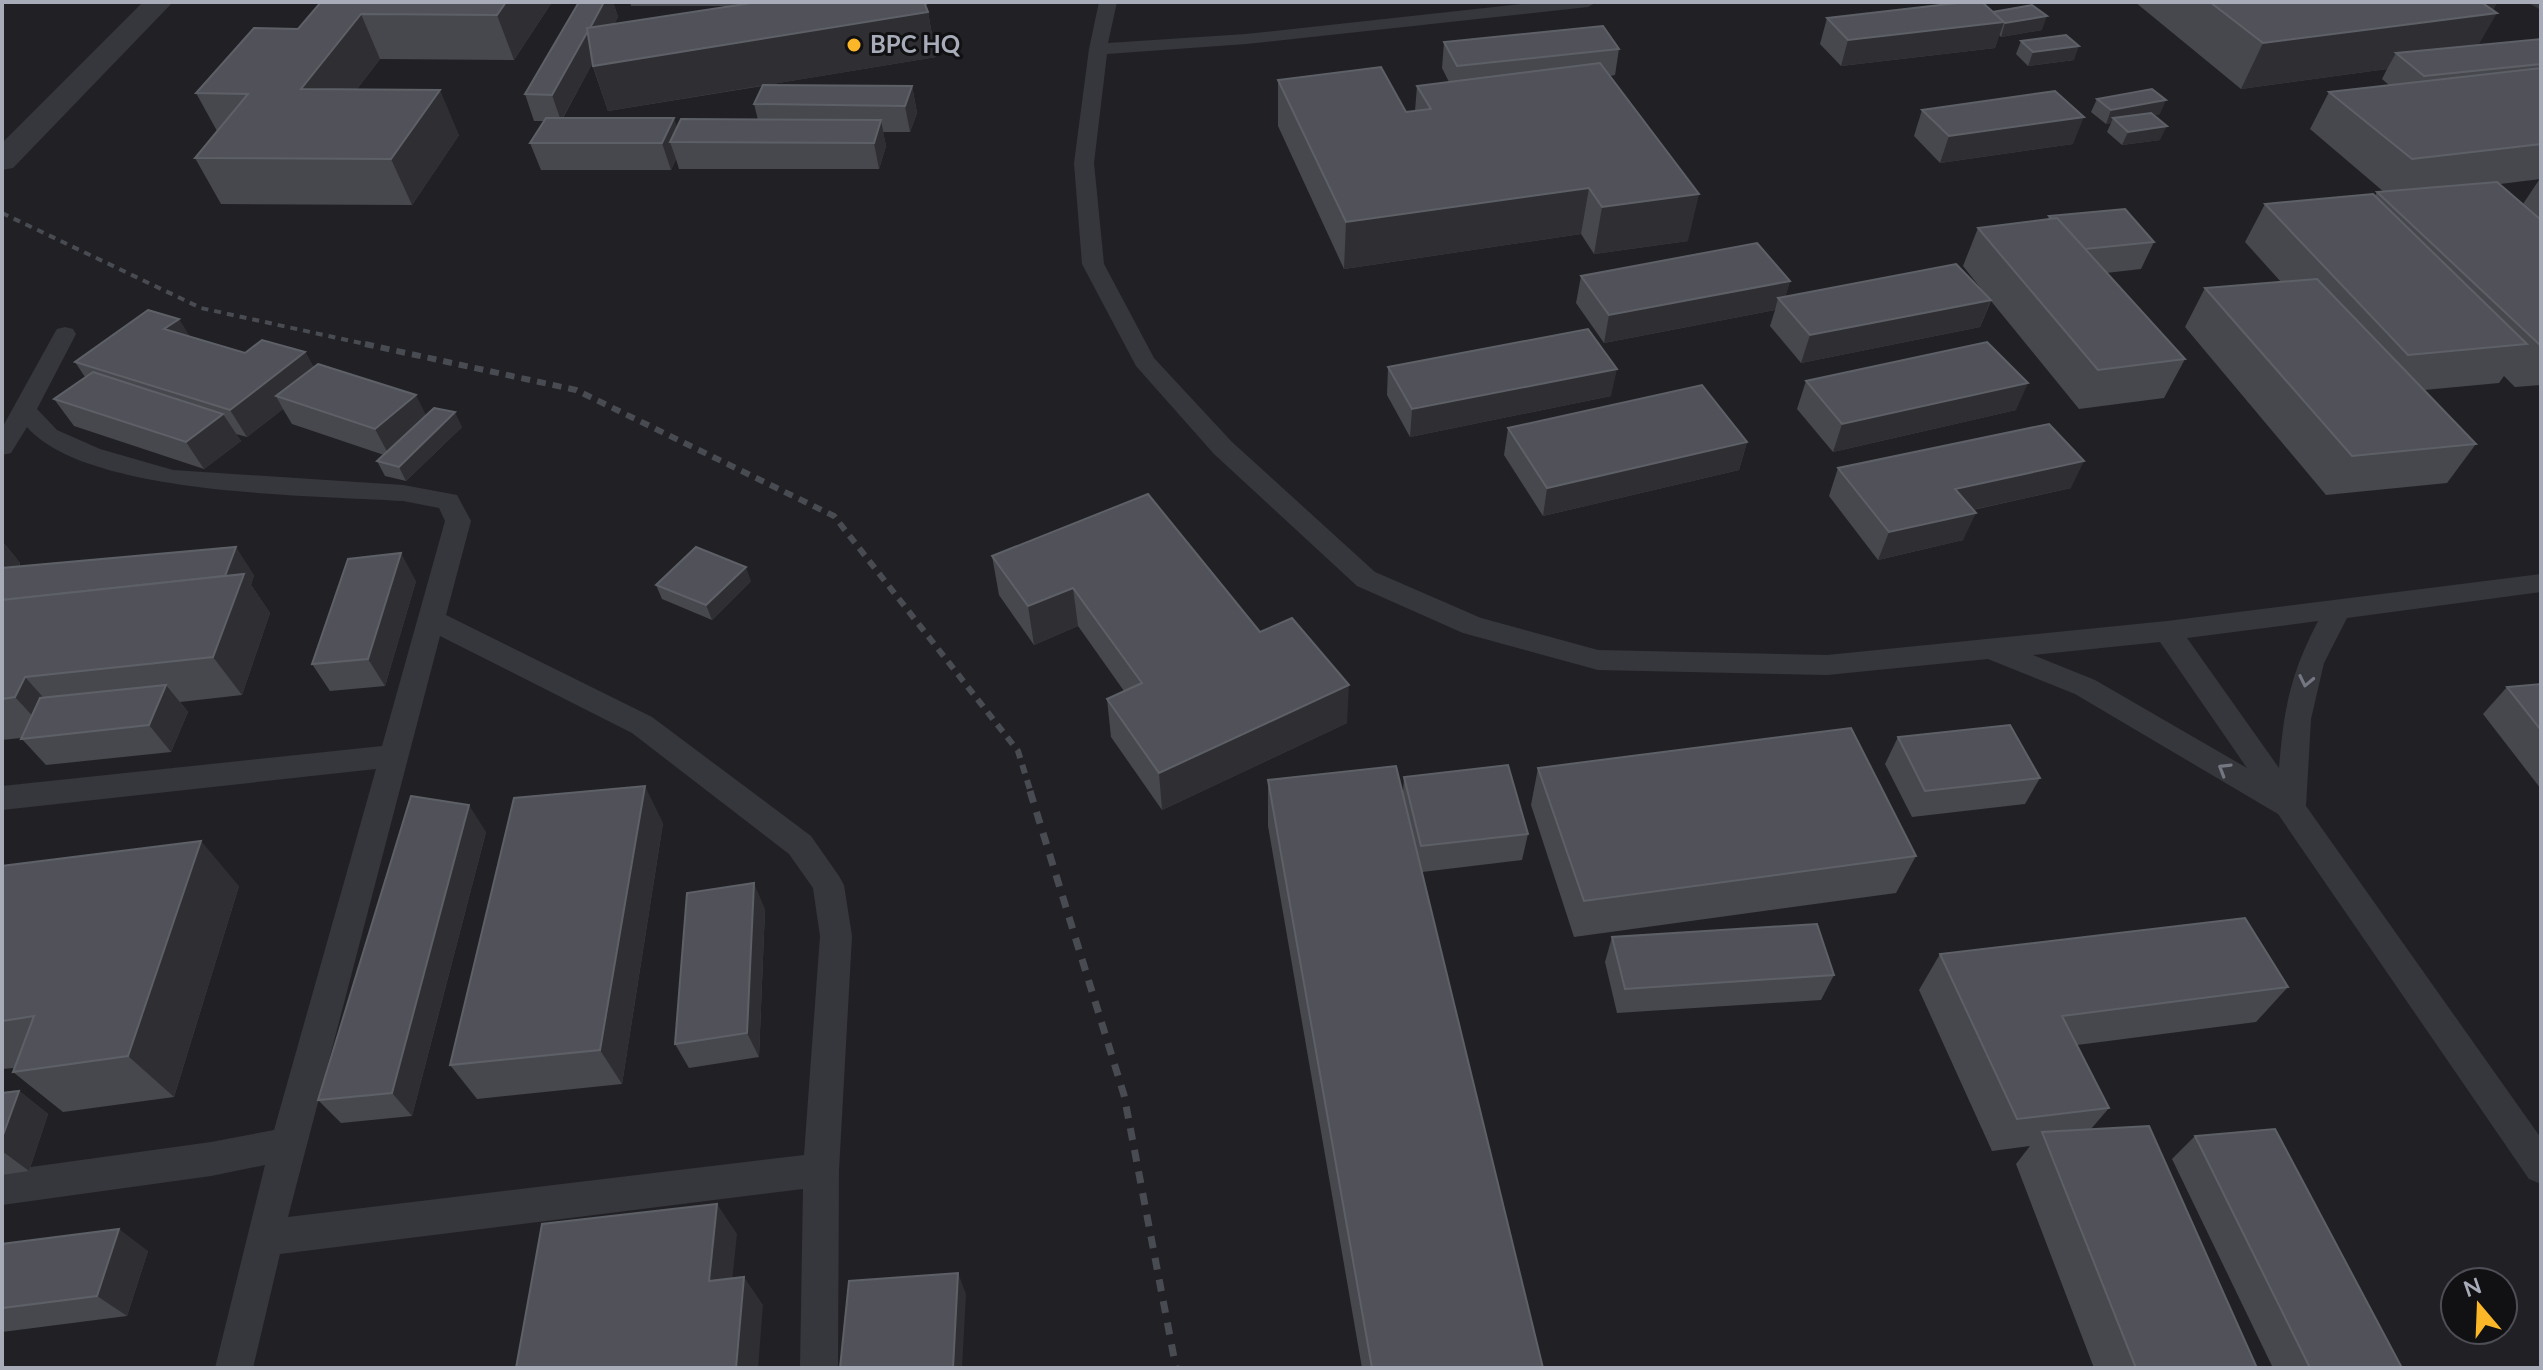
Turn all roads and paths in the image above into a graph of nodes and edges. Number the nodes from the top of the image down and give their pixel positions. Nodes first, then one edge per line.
1 (159, 2) edge
2 (1108, 2) edge
3 (1588, 2) edge
4 (1098, 49) junction
5 (2, 161) edge
6 (65, 334) dead end
7 (25, 410) junction
8 (2, 447) edge
9 (2541, 583) edge
10 (2337, 610) junction
11 (431, 619) junction
12 (2167, 631) junction
13 (1989, 649) junction
14 (394, 756) junction
15 (2, 798) edge
16 (2291, 809) junction
17 (288, 1144) junction
18 (2541, 1167) edge
19 (821, 1170) junction
20 (2, 1188) edge
21 (265, 1238) junction
22 (234, 1368) edge
23 (819, 1368) edge

1 - 5 street
2 - 4 lane
3 - 4 lane
4 - 13 lane
6 - 7 lane
7 - 8 lane
7 - 11 lane
9 - 10 lane
10 - 12 lane
10 -> 16 lane
11 - 14 lane
11 - 19 lane
12 - 13 lane
12 - 16 lane
16 -> 13 lane
14 - 15 lane
14 - 17 lane
16 - 18 lane
17 - 20 lane
17 - 21 lane
19 - 21 lane
19 - 23 lane
21 - 22 lane

